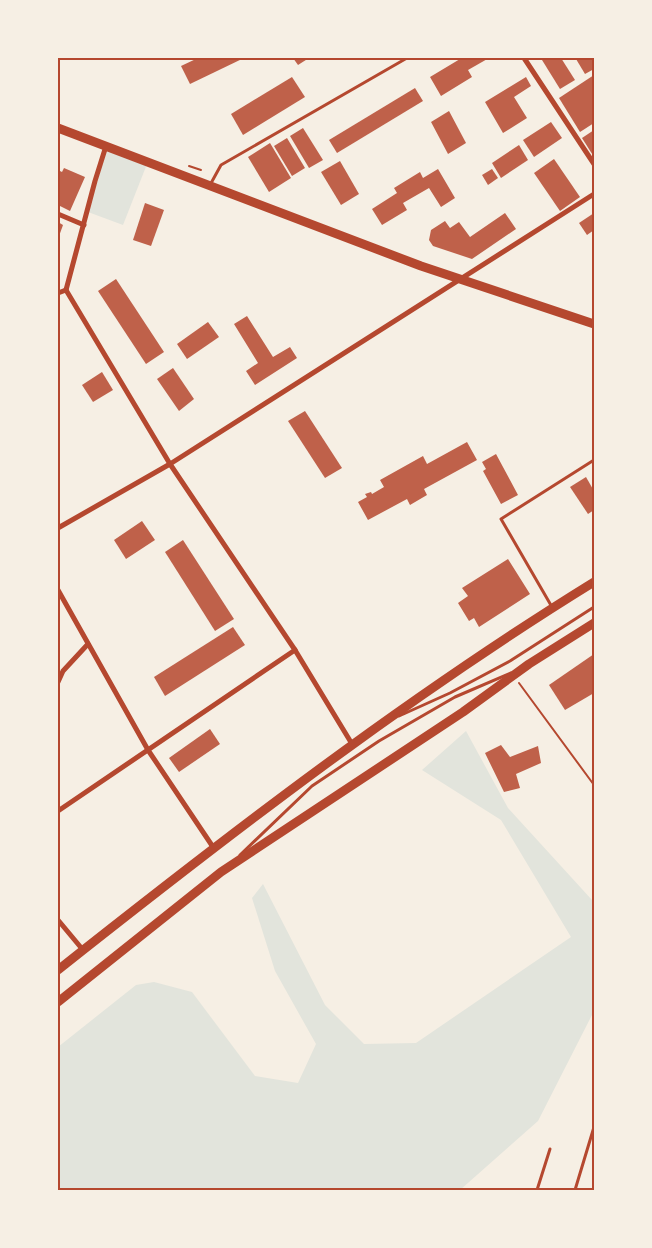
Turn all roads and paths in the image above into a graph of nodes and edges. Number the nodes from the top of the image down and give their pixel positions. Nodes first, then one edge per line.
1 (407, 58) edge
2 (524, 58) edge
3 (58, 128) edge
4 (106, 146) junction
5 (594, 164) edge
6 (210, 185) junction
7 (594, 194) edge
8 (58, 214) edge
9 (84, 225) junction
10 (463, 279) junction
11 (66, 290) junction
12 (58, 294) edge
13 (594, 324) edge
14 (594, 460) edge
15 (170, 464) junction
16 (58, 528) edge
17 (594, 582) edge
18 (58, 590) edge
19 (594, 607) edge
20 (552, 608) junction
21 (594, 623) edge
22 (88, 644) junction
23 (295, 650) junction
24 (529, 664) junction
25 (513, 675) junction
26 (58, 682) edge
27 (387, 721) junction
28 (352, 744) junction
29 (148, 750) junction
30 (594, 785) edge
31 (58, 811) edge
32 (213, 847) junction
33 (221, 872) junction
34 (58, 920) edge
35 (83, 950) junction
36 (58, 970) edge
37 (58, 1002) edge
38 (594, 1127) edge
39 (550, 1149) dead end
40 (537, 1190) edge
41 (575, 1190) edge

1 - 6 lane
2 - 5 street
3 - 4 main road
4 - 6 main road
4 - 9 street
6 - 10 main road
7 - 10 street
8 - 9 street
9 - 11 street
10 - 13 main road
10 - 15 street
11 - 12 street
11 - 15 street
14 - 20 lane
15 - 16 street
15 - 23 street
17 - 20 main road
18 - 22 street
19 - 27 lane
20 - 27 main road
21 - 24 main road
22 - 26 street
22 - 29 street
23 - 28 street
23 - 29 street
24 - 25 main road
24 - 33 lane
25 - 30 path
25 - 33 main road
27 - 28 main road
28 - 32 main road
29 - 31 street
29 - 32 street
32 - 35 main road
33 - 37 main road
34 - 35 street
35 - 36 main road
38 - 41 lane
39 - 40 lane

